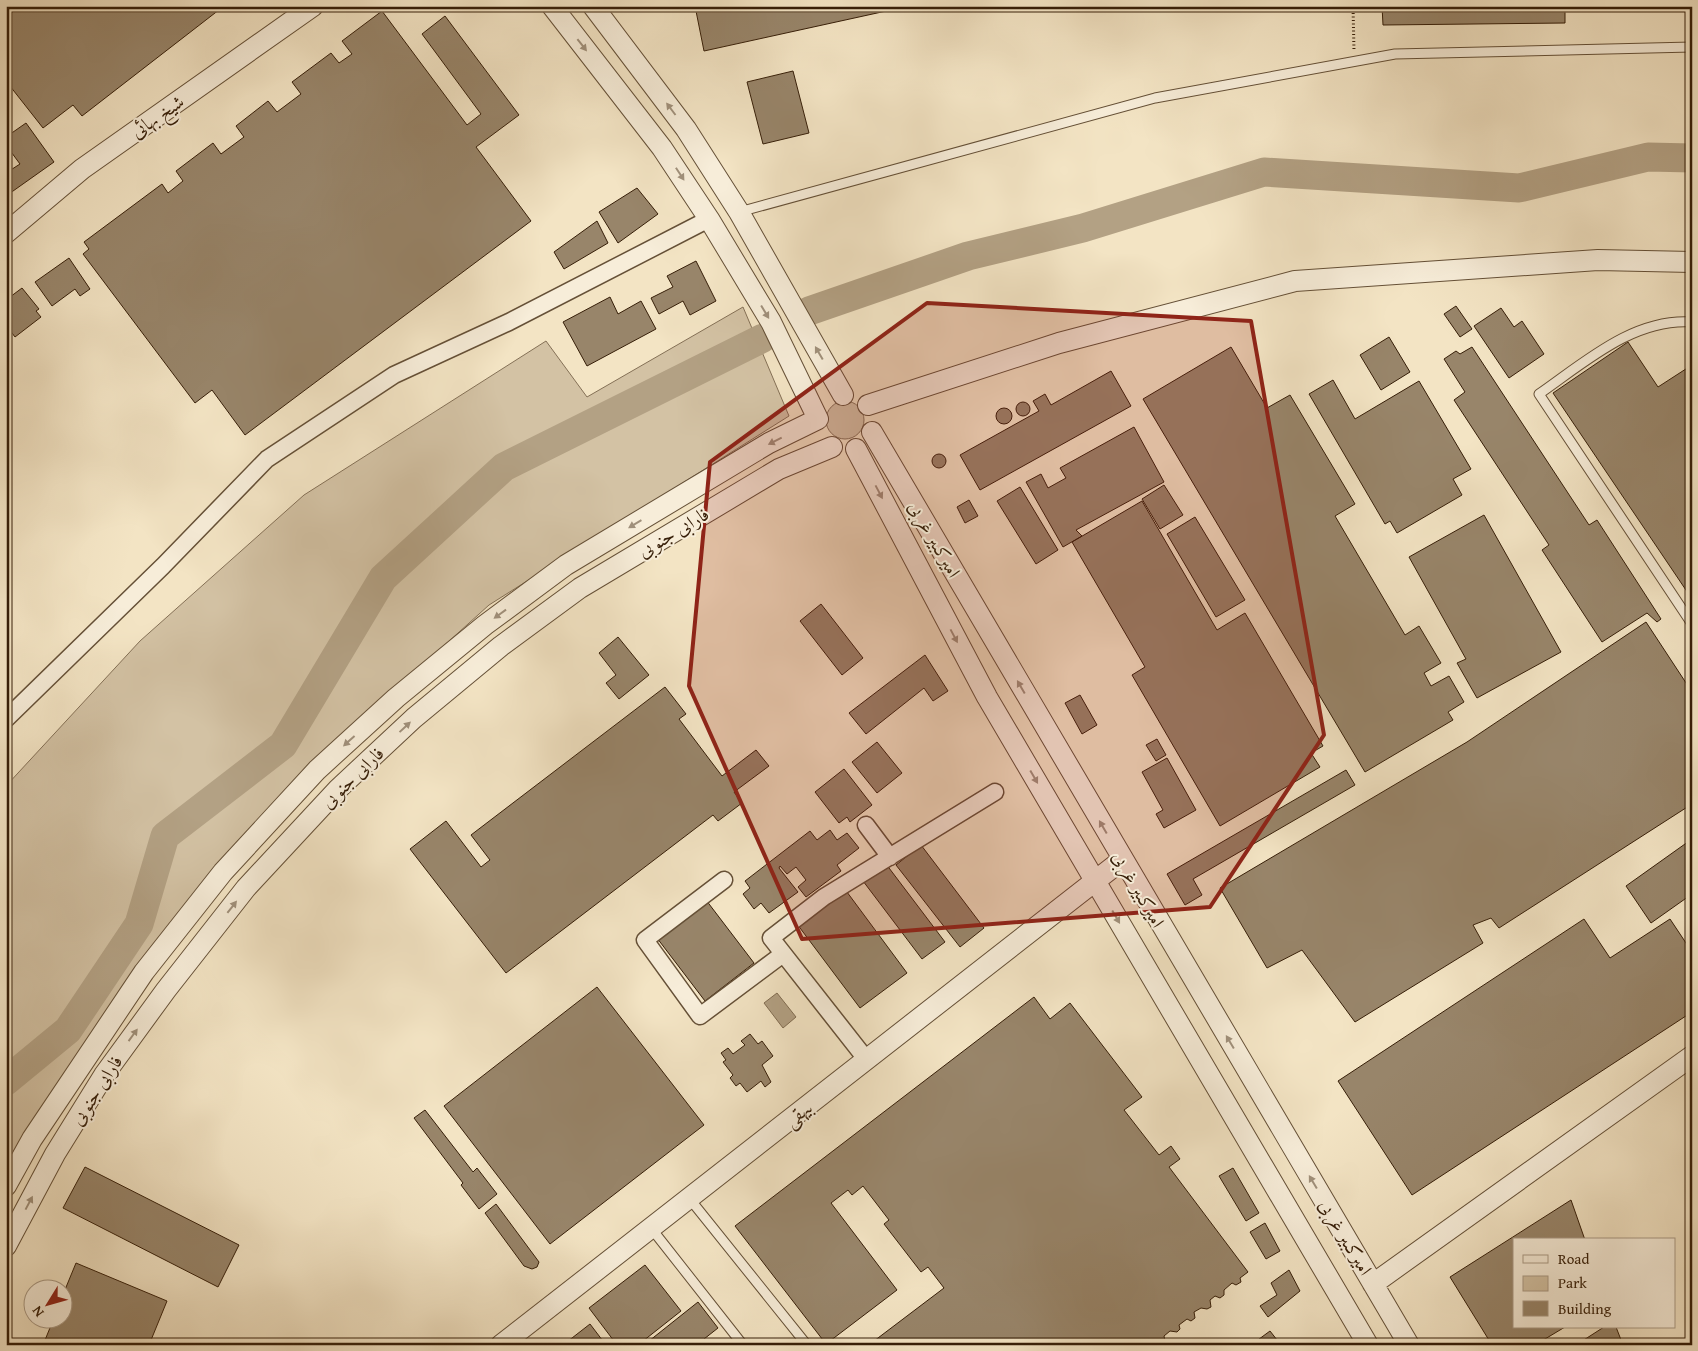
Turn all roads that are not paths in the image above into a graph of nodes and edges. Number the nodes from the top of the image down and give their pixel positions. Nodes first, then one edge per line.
1 (313, 6) edge
2 (552, 6) edge
3 (593, 6) edge
4 (1692, 47) edge
5 (739, 212) junction
6 (709, 219) junction
7 (6, 233) edge
8 (1692, 262) edge
9 (1692, 322) edge
10 (843, 395) junction
11 (868, 405) junction
12 (818, 419) junction
13 (872, 432) junction
14 (832, 447) junction
15 (856, 449) junction
16 (1692, 624) edge
17 (6, 719) edge
18 (995, 792) dead end
19 (866, 826) dead end
20 (890, 857) junction
21 (1122, 860) junction
22 (724, 880) dead end
23 (1094, 880) junction
24 (783, 954) junction
25 (1692, 1056) edge
26 (866, 1059) junction
27 (6, 1186) edge
28 (689, 1198) junction
29 (651, 1228) junction
30 (6, 1246) edge
31 (1373, 1284) junction
32 (501, 1345) edge
33 (743, 1345) edge
34 (807, 1345) edge
35 (1368, 1345) edge
36 (1409, 1345) edge

1 - 7 street, شیخ بهائی
2 -> 6 street
5 -> 3 street
4 - 5 lane
10 -> 5 street
6 -> 12 street
6 - 17 street
8 - 11 street
9 - 16 lane
10 - 11 street
10 - 12 street
11 - 13 street
12 - 14 street
12 -> 27 street, فارابی جنوبی
13 - 15 street
21 -> 13 street, امیرکبیر غربی
14 - 15 street
30 -> 14 street, فارابی جنوبی
15 -> 23 street, امیرکبیر غربی
18 - 20 street
19 - 20 street
20 - 24 street
21 - 23 street, بیهقی
31 -> 21 street, امیرکبیر غربی
22 - 24 street
23 - 26 street, بیهقی
23 -> 35 street, امیرکبیر غربی
24 - 26 street
25 - 31 street
26 - 28 street, بیهقی
28 - 29 street, بیهقی
28 - 34 lane
29 - 32 street, بیهقی
29 - 33 lane
31 - 36 street, امیرکبیر غربی

